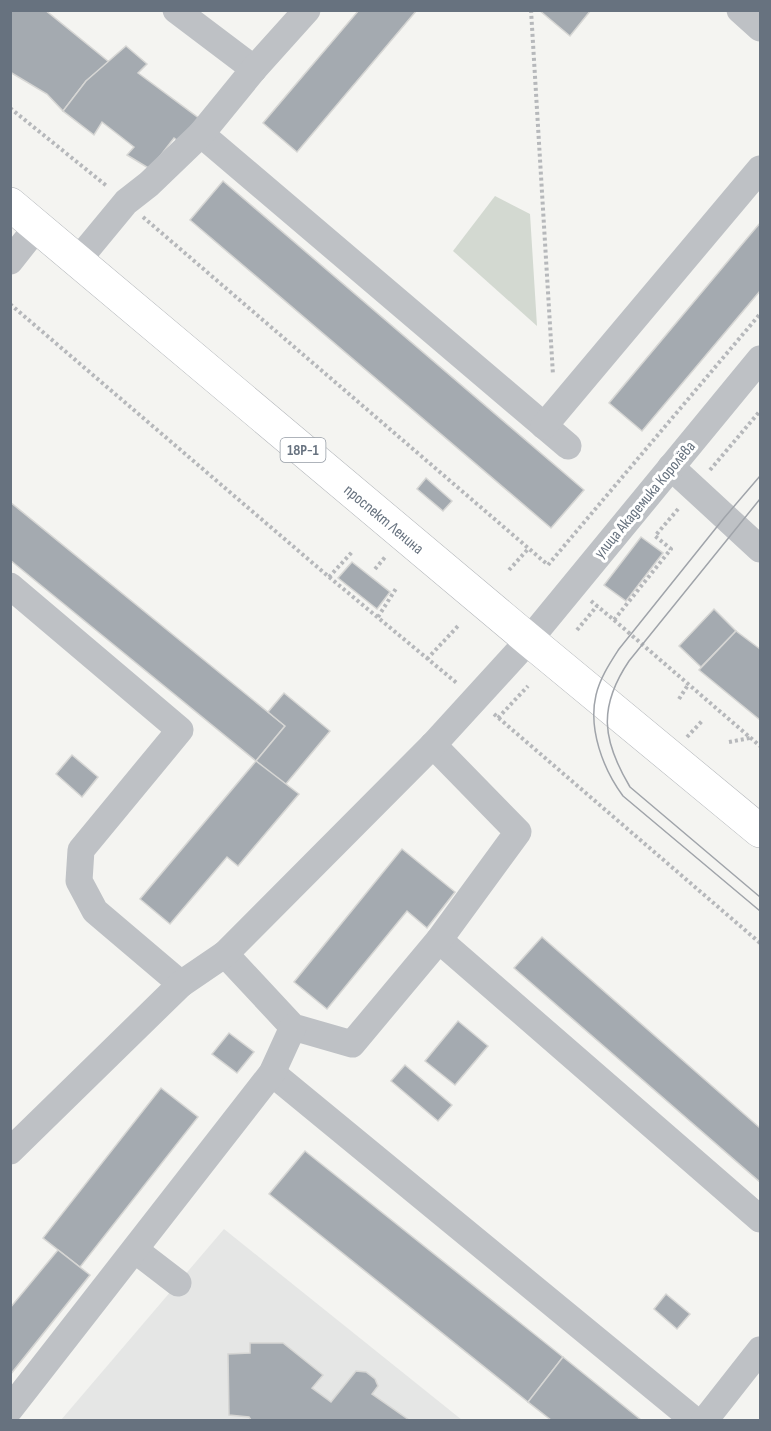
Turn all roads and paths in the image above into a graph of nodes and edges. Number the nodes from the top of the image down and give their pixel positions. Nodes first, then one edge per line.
1 (176, 10) edge
2 (307, 10) edge
3 (531, 10) edge
4 (740, 10) edge
5 (760, 28) edge
6 (254, 69) junction
7 (10, 108) edge
8 (201, 134) junction
9 (760, 169) edge
10 (126, 202) junction
11 (10, 204) edge
12 (38, 227) junction
13 (78, 260) junction
14 (10, 261) edge
15 (10, 304) edge
16 (760, 314) edge
17 (760, 359) edge
18 (760, 411) edge
19 (550, 420) junction
20 (568, 446) dead end
21 (671, 467) junction
22 (694, 488) junction
23 (529, 548) junction
24 (760, 549) edge
25 (353, 550) dead end
26 (548, 565) junction
27 (509, 570) dead end
28 (329, 578) junction
29 (573, 585) junction
30 (10, 586) edge
31 (397, 587) dead end
32 (597, 606) junction
33 (378, 617) junction
34 (614, 620) junction
35 (458, 626) dead end
36 (577, 630) dead end
37 (529, 640) junction
38 (427, 659) junction
39 (688, 685) junction
40 (528, 686) dead end
41 (475, 698) junction
42 (679, 699) dead end
43 (498, 718) junction
44 (751, 738) junction
45 (729, 742) dead end
46 (433, 745) junction
47 (760, 746) edge
48 (760, 831) edge
49 (439, 940) junction
50 (760, 943) edge
51 (225, 954) junction
52 (181, 984) junction
53 (293, 1027) junction
54 (272, 1073) junction
55 (10, 1151) edge
56 (760, 1219) edge
57 (135, 1250) junction
58 (178, 1283) dead end
59 (760, 1350) edge
60 (10, 1410) edge
61 (14, 1420) edge
62 (694, 1420) edge
63 (705, 1420) edge

1 - 6 street
2 - 6 street
3 - 19 path
4 - 5 street
6 - 8 street
7 - 10 path
8 - 10 street
8 - 19 street
9 - 19 street
10 - 13 street
10 - 23 path
11 - 12 main road, проспект Ленина / 18Р-1
12 - 13 main road, проспект Ленина / 18Р-1
12 - 14 street
13 - 37 main road, проспект Ленина / 18Р-1
15 - 28 path
16 - 26 path
17 - 21 street, улица Академика Королёва
18 - 22 path
19 - 20 street
21 - 22 street
21 - 29 street, улица Академика Королёва
22 - 24 street
22 - 34 path
23 - 26 path
23 - 27 path
25 - 28 path
26 - 29 path
28 - 33 path
29 - 32 path
29 - 37 street, улица Академика Королёва
30 - 52 street
31 - 33 path
32 - 34 path
32 - 36 path
33 - 38 path
34 - 39 path
35 - 38 path
37 - 41 street, улица Академика Королёва
37 - 48 main road, проспект Ленина / 18Р-1
38 - 41 path
39 - 42 path
39 - 44 path
40 - 43 path
41 - 43 path
41 - 46 street, улица Академика Королёва
43 - 50 path
44 - 45 path
44 - 47 path
46 - 49 street
46 - 51 street, улица Академика Королёва
49 - 53 street
49 - 56 street
51 - 52 street, улица Академика Королёва
51 - 53 street
52 - 55 street, улица Академика Королёва
53 - 54 street
54 - 57 street
54 - 62 street
57 - 58 street
57 - 60 street
59 - 63 street
60 - 61 street

